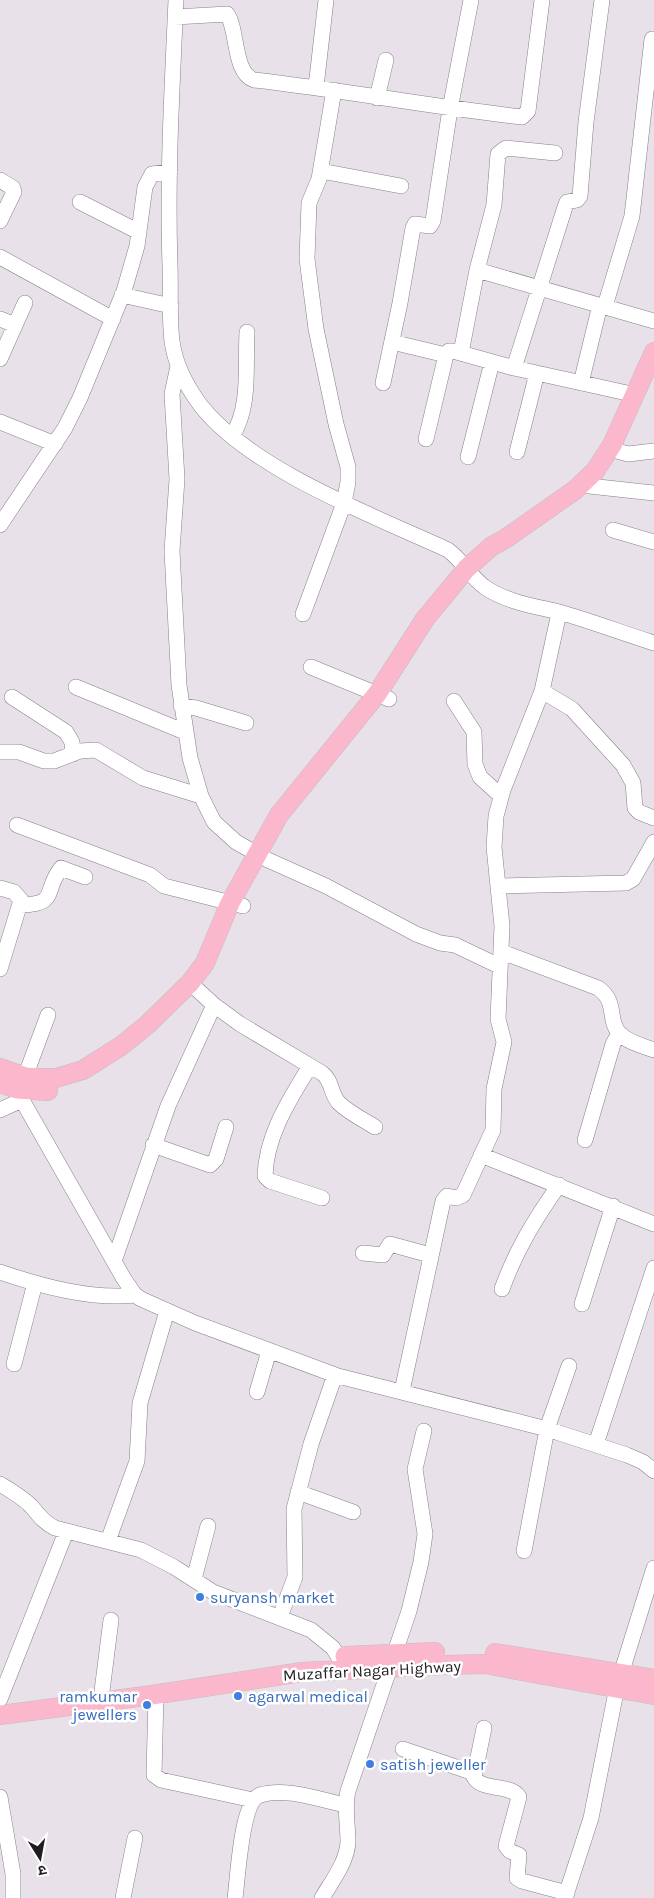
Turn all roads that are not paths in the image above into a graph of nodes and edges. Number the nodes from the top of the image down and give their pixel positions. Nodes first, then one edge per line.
1 (176, 0) edge
2 (326, 0) edge
3 (542, 0) edge
4 (602, 0) edge
5 (467, 1) edge
6 (175, 17) junction
7 (652, 39) dead end
8 (386, 60) dead end
9 (316, 87) junction
10 (334, 90) junction
11 (377, 98) junction
12 (450, 109) junction
13 (555, 153) dead end
14 (321, 171) junction
15 (170, 172) junction
16 (0, 180) edge
17 (401, 186) dead end
18 (80, 202) dead end
19 (0, 221) edge
20 (139, 232) junction
21 (0, 257) edge
22 (477, 270) junction
23 (539, 287) junction
24 (122, 295) junction
25 (25, 303) dead end
26 (171, 306) junction
27 (602, 306) junction
28 (0, 319) edge
29 (113, 319) junction
30 (654, 321) edge
31 (15, 325) junction
32 (247, 332) dead end
33 (392, 342) junction
34 (654, 352) edge
35 (454, 354) junction
36 (0, 359) edge
37 (492, 362) junction
38 (178, 366) junction
39 (514, 368) junction
40 (537, 373) junction
41 (383, 383) dead end
42 (581, 383) junction
43 (636, 395) junction
44 (0, 422) edge
45 (232, 436) junction
46 (426, 439) dead end
47 (55, 444) junction
48 (610, 449) junction
49 (654, 451) edge
50 (518, 452) dead end
51 (468, 457) dead end
52 (580, 485) junction
53 (654, 493) edge
54 (344, 503) junction
55 (0, 524) edge
56 (613, 530) dead end
57 (654, 542) edge
58 (470, 573) junction
59 (559, 612) junction
60 (303, 614) dead end
61 (654, 643) edge
62 (311, 667) dead end
63 (76, 687) dead end
64 (542, 691) junction
65 (383, 696) junction
66 (12, 697) dead end
67 (454, 701) dead end
68 (181, 706) junction
69 (246, 723) dead end
70 (185, 732) junction
71 (0, 752) edge
72 (73, 754) junction
73 (201, 796) junction
74 (501, 796) junction
75 (654, 818) edge
76 (17, 825) dead end
77 (654, 842) edge
78 (262, 857) junction
79 (85, 877) dead end
80 (499, 886) junction
81 (0, 888) edge
82 (236, 905) junction
83 (21, 906) junction
84 (501, 959) junction
85 (0, 969) edge
86 (194, 986) junction
87 (214, 1004) junction
88 (48, 1015) dead end
89 (620, 1033) junction
90 (654, 1050) edge
91 (310, 1066) junction
92 (13, 1082) edge
93 (0, 1110) edge
94 (226, 1126) dead end
95 (375, 1127) dead end
96 (585, 1140) dead end
97 (153, 1145) junction
98 (481, 1155) junction
99 (559, 1185) junction
100 (322, 1198) dead end
101 (613, 1206) junction
102 (654, 1224) edge
103 (363, 1253) dead end
104 (430, 1255) junction
105 (114, 1261) junction
106 (654, 1268) edge
107 (0, 1272) edge
108 (35, 1283) junction
109 (502, 1290) dead end
110 (135, 1295) junction
111 (582, 1304) dead end
112 (167, 1311) junction
113 (269, 1350) junction
114 (14, 1364) dead end
115 (569, 1366) dead end
116 (335, 1375) junction
117 (402, 1391) junction
118 (257, 1392) dead end
119 (547, 1429) junction
120 (424, 1431) dead end
121 (596, 1444) junction
122 (654, 1471) edge
123 (0, 1484) edge
124 (298, 1492) junction
125 (353, 1512) dead end
126 (208, 1526) dead end
127 (66, 1532) junction
128 (108, 1541) junction
129 (524, 1551) dead end
130 (654, 1568) edge
131 (194, 1579) junction
132 (280, 1617) junction
133 (111, 1620) dead end
134 (392, 1661) junction
135 (342, 1662) junction
136 (654, 1679) edge
137 (619, 1680) junction
138 (102, 1691) junction
139 (156, 1695) junction
140 (654, 1695) edge
141 (0, 1699) edge
142 (0, 1704) edge
143 (0, 1715) edge
144 (484, 1728) dead end
145 (403, 1749) dead end
146 (474, 1773) junction
147 (0, 1797) edge
148 (253, 1800) junction
149 (345, 1805) junction
150 (135, 1838) dead end
151 (9, 1890) edge
152 (566, 1895) edge
153 (123, 1898) edge
154 (235, 1898) edge
155 (322, 1898) edge

1 - 6 street
2 - 9 street
3 - 12 street
4 - 23 street
5 - 12 street
6 - 9 street
6 - 15 street
7 - 27 street
8 - 11 street
9 - 10 street
10 - 11 street
10 - 14 street
11 - 12 street
12 - 33 street
13 - 22 street
14 - 17 street
14 - 54 street
15 - 20 street
15 - 26 street
16 - 19 street
18 - 20 street
20 - 24 street
21 - 29 street
22 - 23 street
22 - 35 street
23 - 27 street
23 - 39 street
24 - 26 street
24 - 29 street
25 - 31 street
26 - 38 street
27 - 30 street
27 - 42 street
28 - 31 street
29 - 47 street
31 - 36 street
32 - 45 street
33 - 35 street
33 - 41 street
34 - 43 main road
35 - 37 street
35 - 46 street
37 - 39 street
37 - 51 street
38 - 45 street
38 - 68 street
39 - 40 street
40 - 42 street
40 - 50 street
42 - 43 street
43 - 48 main road
44 - 47 street
45 - 54 street
47 - 55 street
48 - 49 street
48 - 52 main road
52 - 53 street
52 - 58 main road
54 - 58 street
54 - 60 street
56 - 57 street
58 - 59 street
58 - 65 main road
59 - 61 street
59 - 64 street
62 - 65 street
63 - 70 street
64 - 74 street
64 - 75 street
65 - 78 main road
66 - 72 street
67 - 74 street
68 - 69 street
68 - 70 street
70 - 73 street
71 - 72 street
72 - 73 street
73 - 78 street
74 - 80 street
76 - 82 street
77 - 80 street
78 - 82 main road
78 - 84 street
79 - 83 street
80 - 84 street
81 - 83 street
82 - 86 main road
83 - 85 street
84 - 89 street
84 - 98 street
86 - 87 street
86 - 92 main road
87 - 91 street
87 - 97 street
88 - 92 street
89 - 90 street
89 - 96 street
91 - 95 street
91 - 100 street
92 - 93 street
92 - 105 street
94 - 97 street
97 - 105 street
98 - 99 street
98 - 104 street
99 - 101 street
99 - 109 street
101 - 102 street
101 - 111 street
103 - 104 street
104 - 117 street
105 - 110 street
106 - 121 street
107 - 108 street
108 - 110 street
108 - 114 street
110 - 112 street
112 - 113 street
112 - 128 street
113 - 116 street
113 - 118 street
115 - 119 street
116 - 117 street
116 - 124 street
117 - 119 street
119 - 121 street
119 - 129 street
120 - 134 street
121 - 122 street
123 - 127 street
124 - 125 street
124 - 132 street
126 - 131 street
127 - 128 street
127 - 141 street
128 - 131 street
130 - 137 street
131 - 132 street
132 - 135 street
133 - 138 street
134 - 135 main road, Muzaffar Nagar Highway
134 - 137 main road, Muzaffar Nagar Highway
134 - 149 street
135 - 138 main road, Muzaffar Nagar Highway
135 - 139 main road, Muzaffar Nagar Highway
136 - 137 main road, Muzaffar Nagar Highway
137 - 140 main road, Muzaffar Nagar Highway
137 - 152 street
138 - 142 main road, Muzaffar Nagar Highway
139 - 143 main road, Muzaffar Nagar Highway
139 - 148 street
144 - 146 street
145 - 146 street
146 - 152 street
147 - 151 street
148 - 149 street
148 - 154 street
149 - 155 street
150 - 153 street

